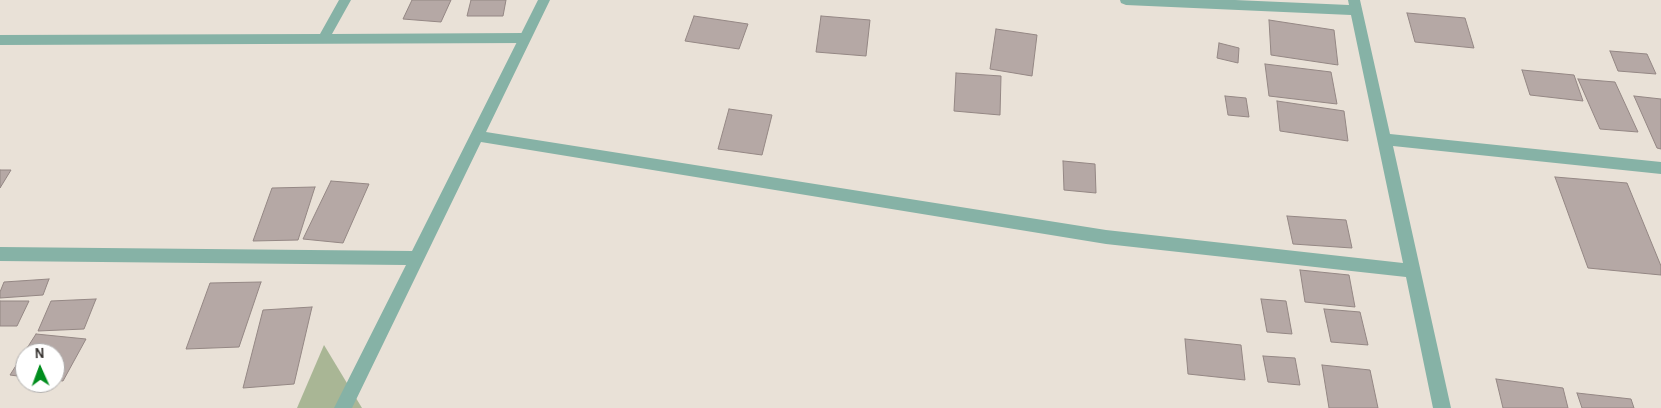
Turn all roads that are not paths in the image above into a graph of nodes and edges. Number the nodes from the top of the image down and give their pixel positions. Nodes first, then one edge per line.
1 (345, 0) edge
2 (544, 0) edge
3 (1126, 0) edge
4 (1355, 5) edge
5 (525, 38) junction
6 (0, 40) edge
7 (322, 40) junction
8 (478, 136) junction
9 (1384, 139) junction
10 (1661, 168) edge
11 (0, 254) edge
12 (417, 258) junction
13 (1412, 271) junction
14 (343, 408) edge
15 (1442, 408) edge

1 - 7 lane
2 - 5 street
3 - 4 street
4 - 9 street
5 - 7 lane
5 - 8 street
6 - 7 lane
8 - 12 street
8 - 13 street
9 - 10 street
9 - 13 street
11 - 12 street
12 - 14 street
13 - 15 street

